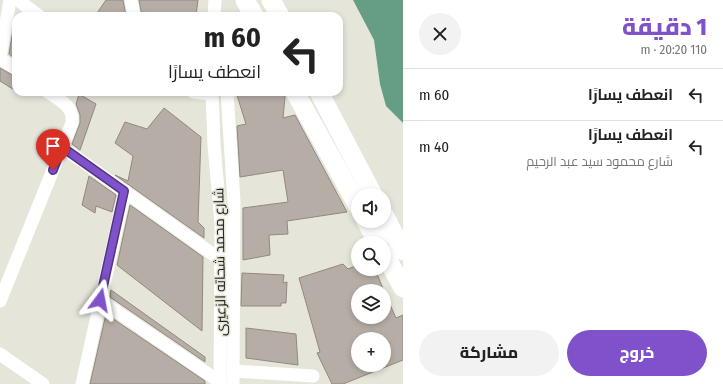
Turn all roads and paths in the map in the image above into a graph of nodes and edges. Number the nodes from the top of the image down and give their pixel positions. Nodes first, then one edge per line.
1 (10, 0) edge
2 (18, 0) edge
3 (131, 0) edge
4 (215, 0) edge
5 (245, 0) edge
6 (271, 0) edge
7 (34, 12) edge
8 (133, 12) edge
9 (214, 12) edge
10 (252, 12) edge
11 (278, 12) edge
12 (0, 58) edge
13 (12, 66) edge
14 (54, 96) edge
15 (212, 96) edge
16 (227, 96) edge
17 (297, 96) edge
18 (321, 96) edge
19 (62, 147) junction
20 (370, 188) edge
21 (124, 191) junction
22 (351, 193) edge
23 (391, 228) edge
24 (403, 251) edge
25 (221, 260) junction
26 (391, 266) edge
27 (403, 288) edge
28 (100, 300) junction
29 (228, 300) junction
30 (0, 301) edge
31 (0, 354) edge
32 (234, 370) junction
33 (313, 376) dead end
34 (220, 383) edge
35 (43, 384) edge
36 (82, 384) edge
37 (234, 384) edge

1 - 12 street
2 - 7 street
3 - 8 street
4 - 9 street
5 - 10 highway
6 - 11 highway
12 - 13 street
14 - 19 street
15 - 25 street, شارع محمد شحاته الزعيرى
16 - 29 street, شارع محمد شحاته الزعيرى
17 - 22 highway
18 - 20 highway
19 - 21 street
19 - 30 street
21 - 25 street
21 - 28 street
23 - 24 highway
25 - 29 street, شارع محمد شحاته الزعيرى
26 - 27 highway
28 - 34 street
28 - 36 street
29 - 32 street, شارع محمد شحاته الزعيرى
29 - 34 street, شارع محمد شحاته الزعيرى
31 - 35 street
32 - 33 street
32 - 37 street, شارع محمد شحاته الزعيرى

